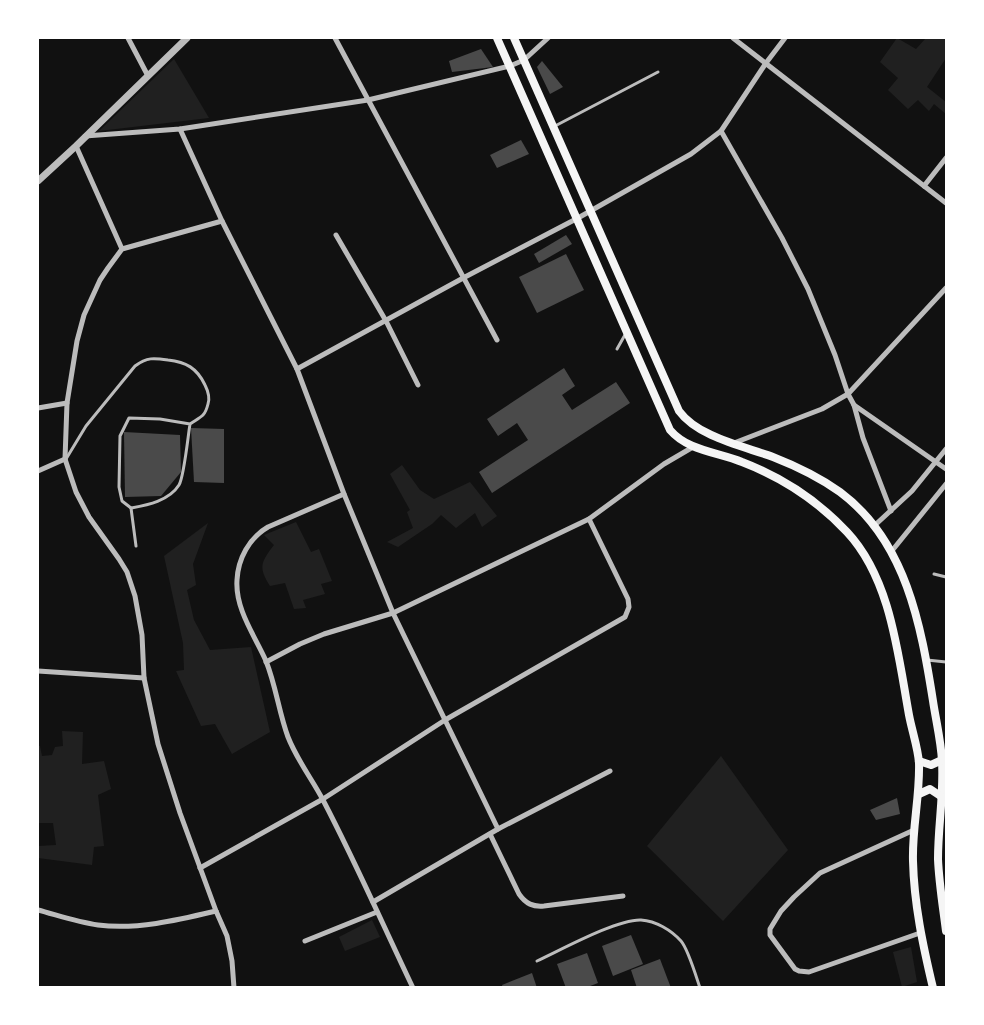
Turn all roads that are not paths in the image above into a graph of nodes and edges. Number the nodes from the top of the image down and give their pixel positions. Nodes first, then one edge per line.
1 (128, 38) edge
2 (187, 38) edge
3 (335, 38) edge
4 (497, 38) edge
5 (514, 38) edge
6 (548, 38) edge
7 (733, 38) edge
8 (785, 38) edge
9 (524, 60) junction
10 (766, 63) junction
11 (510, 66) junction
12 (658, 72) dead end
13 (148, 76) junction
14 (368, 100) junction
15 (554, 127) junction
16 (180, 129) junction
17 (721, 131) junction
18 (85, 136) junction
19 (76, 146) junction
20 (946, 158) edge
21 (38, 181) edge
22 (924, 186) junction
23 (946, 203) edge
24 (591, 210) junction
25 (578, 218) junction
26 (222, 221) junction
27 (336, 235) dead end
28 (122, 249) junction
29 (465, 277) junction
30 (946, 288) edge
31 (386, 321) junction
32 (626, 332) junction
33 (497, 340) dead end
34 (617, 349) dead end
35 (297, 369) junction
36 (418, 385) dead end
37 (848, 394) junction
38 (67, 403) junction
39 (854, 404) junction
40 (38, 408) edge
41 (190, 424) junction
42 (734, 443) junction
43 (693, 446) junction
44 (946, 449) edge
45 (66, 460) junction
46 (936, 461) junction
47 (946, 469) edge
48 (38, 471) edge
49 (946, 484) edge
50 (344, 494) junction
51 (131, 508) junction
52 (891, 511) junction
53 (589, 519) junction
54 (874, 526) junction
55 (136, 546) dead end
56 (891, 552) junction
57 (934, 574) dead end
58 (946, 577) edge
59 (393, 613) junction
60 (927, 660) junction
61 (266, 662) junction
62 (946, 662) edge
63 (38, 671) edge
64 (144, 678) junction
65 (445, 720) junction
66 (942, 760) junction
67 (919, 761) junction
68 (610, 772) dead end
69 (919, 794) junction
70 (942, 797) junction
71 (323, 799) junction
72 (498, 828) junction
73 (914, 830) junction
74 (490, 834) junction
75 (200, 868) junction
76 (944, 888) edge
77 (623, 896) dead end
78 (373, 902) junction
79 (38, 910) edge
80 (216, 911) junction
81 (377, 912) junction
82 (946, 931) edge
83 (920, 933) junction
84 (305, 941) dead end
85 (537, 961) dead end
86 (234, 988) edge
87 (413, 988) edge
88 (700, 988) edge
89 (933, 988) edge

1 - 13 street
2 - 13 street
3 - 14 street
4 - 11 main road
5 - 9 main road
6 - 9 street
7 - 10 street
8 - 10 street
9 - 11 street
9 - 15 main road
10 - 17 street
10 - 22 street
11 - 14 street
11 - 25 main road
12 - 15 lane
13 - 18 street
14 - 16 street
14 - 29 street
15 - 24 main road
16 - 18 street
16 - 26 street
17 - 24 street
17 - 37 street
18 - 19 street
19 - 21 street
19 - 28 street
20 - 22 street
22 - 23 street
24 - 25 street
24 - 42 main road
25 - 29 street
25 - 32 main road
26 - 28 street
26 - 35 street
27 - 31 street
28 - 38 street
29 - 31 street
29 - 33 street
30 - 37 street
31 - 35 street
31 - 36 street
32 - 34 lane
32 - 43 main road
35 - 50 street
37 - 39 street
37 - 42 street
38 - 40 street
38 - 45 street
39 - 46 street
39 - 52 street
41 - 45 lane
41 - 51 lane
41 - 51 lane
42 - 54 main road
43 - 53 street
43 - 67 main road
44 - 46 street
45 - 48 street
45 - 64 street
46 - 47 street
46 - 52 street
49 - 56 street
50 - 59 street
50 - 61 street
51 - 55 lane
52 - 54 street
53 - 59 street
53 - 65 street
54 - 56 main road
56 - 60 main road
57 - 58 lane
59 - 61 street
59 - 65 street
60 - 62 lane
60 - 66 main road
61 - 71 street
63 - 64 street
64 - 75 street
65 - 71 street
65 - 72 street
66 - 67 main road
66 - 70 main road
67 - 69 main road
68 - 72 street
69 - 70 main road
69 - 73 main road
70 - 76 main road
71 - 75 street
71 - 78 street
72 - 74 street
73 - 83 main road
73 - 83 street
74 - 77 street
74 - 78 street
75 - 80 street
76 - 82 main road
78 - 81 street
79 - 80 street
80 - 86 street
81 - 84 street
81 - 87 street
83 - 89 main road
85 - 88 lane

